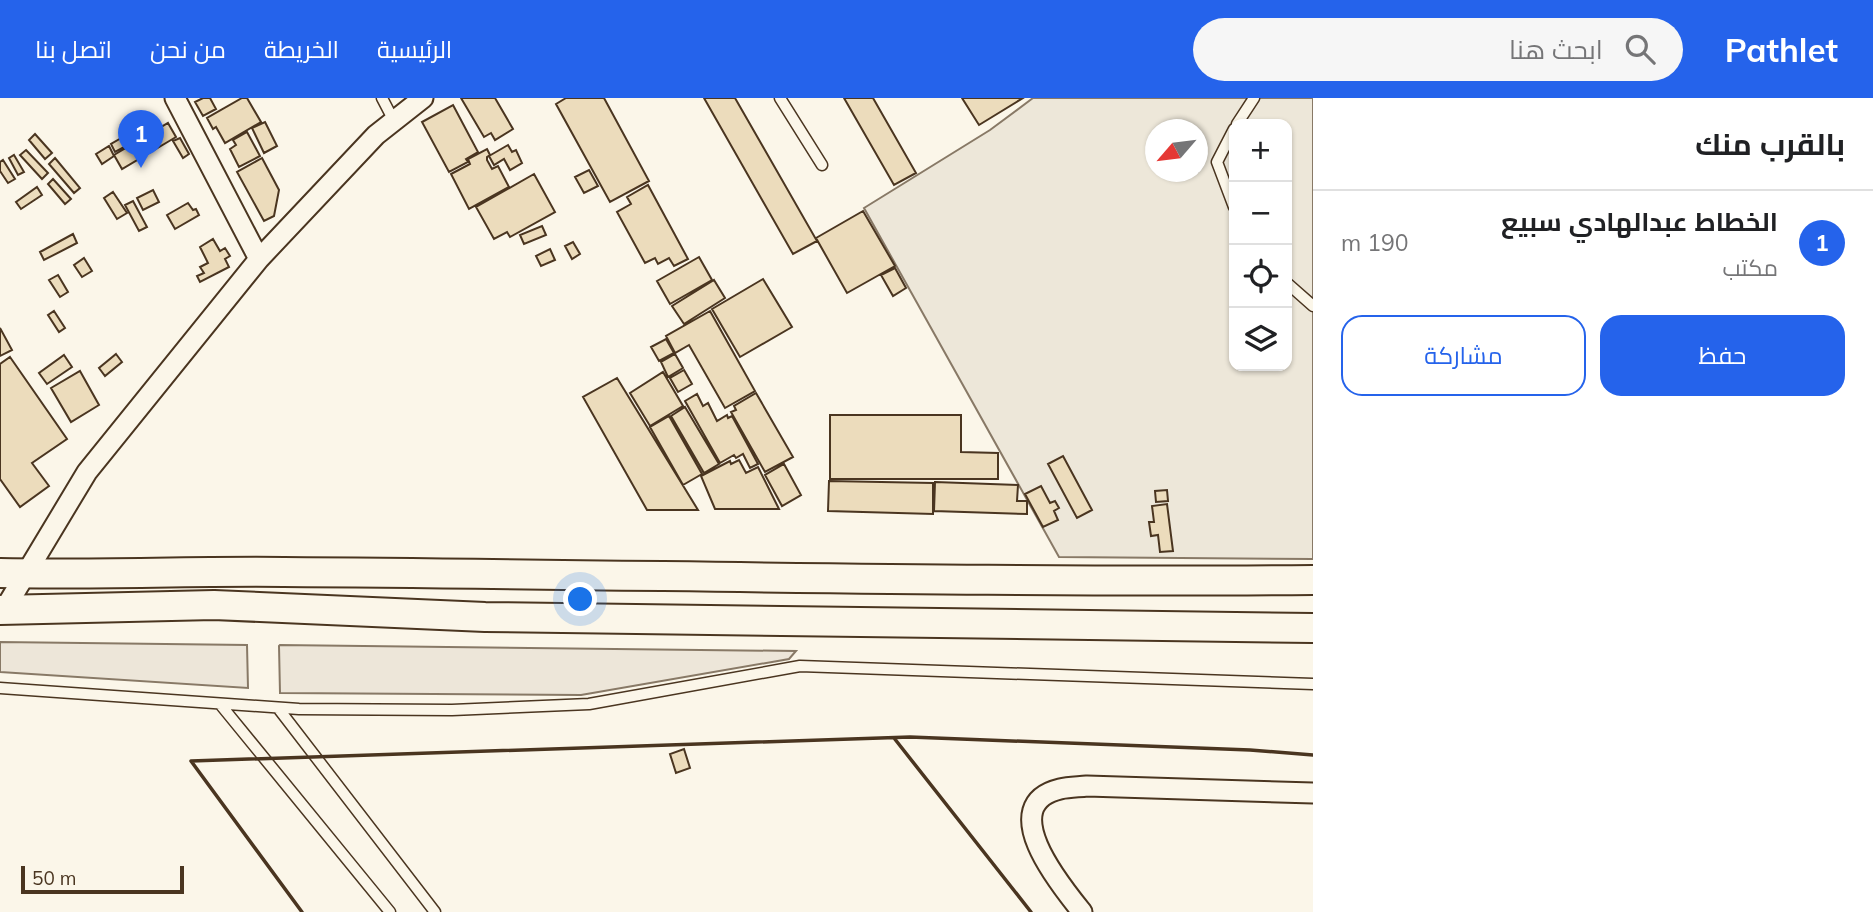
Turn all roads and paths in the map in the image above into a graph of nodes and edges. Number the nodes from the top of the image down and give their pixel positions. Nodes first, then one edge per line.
1 (175, 98) edge
2 (382, 98) edge
3 (424, 98) edge
4 (780, 98) edge
5 (1254, 98) edge
6 (1240, 119) edge
7 (394, 121) junction
8 (1229, 139) edge
9 (822, 165) dead end
10 (1229, 194) edge
11 (259, 259) junction
12 (1292, 287) edge
13 (1313, 306) edge
14 (13, 573) edge
15 (1313, 580) edge
16 (2, 610) edge
17 (1313, 628) edge
18 (1313, 684) edge
19 (0, 688) edge
20 (220, 704) junction
21 (278, 708) junction
22 (1313, 793) edge
23 (390, 912) edge
24 (435, 912) edge
25 (1082, 912) edge

1 - 11 street
2 - 7 lane
3 - 7 street
4 - 9 lane
5 - 6 lane
7 - 11 street
8 - 10 lane
11 - 14 street
12 - 13 lane
14 - 15 main road
14 - 16 street
16 - 17 main road
18 - 21 lane
19 - 20 lane
20 - 21 lane
20 - 23 lane
21 - 24 lane
22 - 25 street

